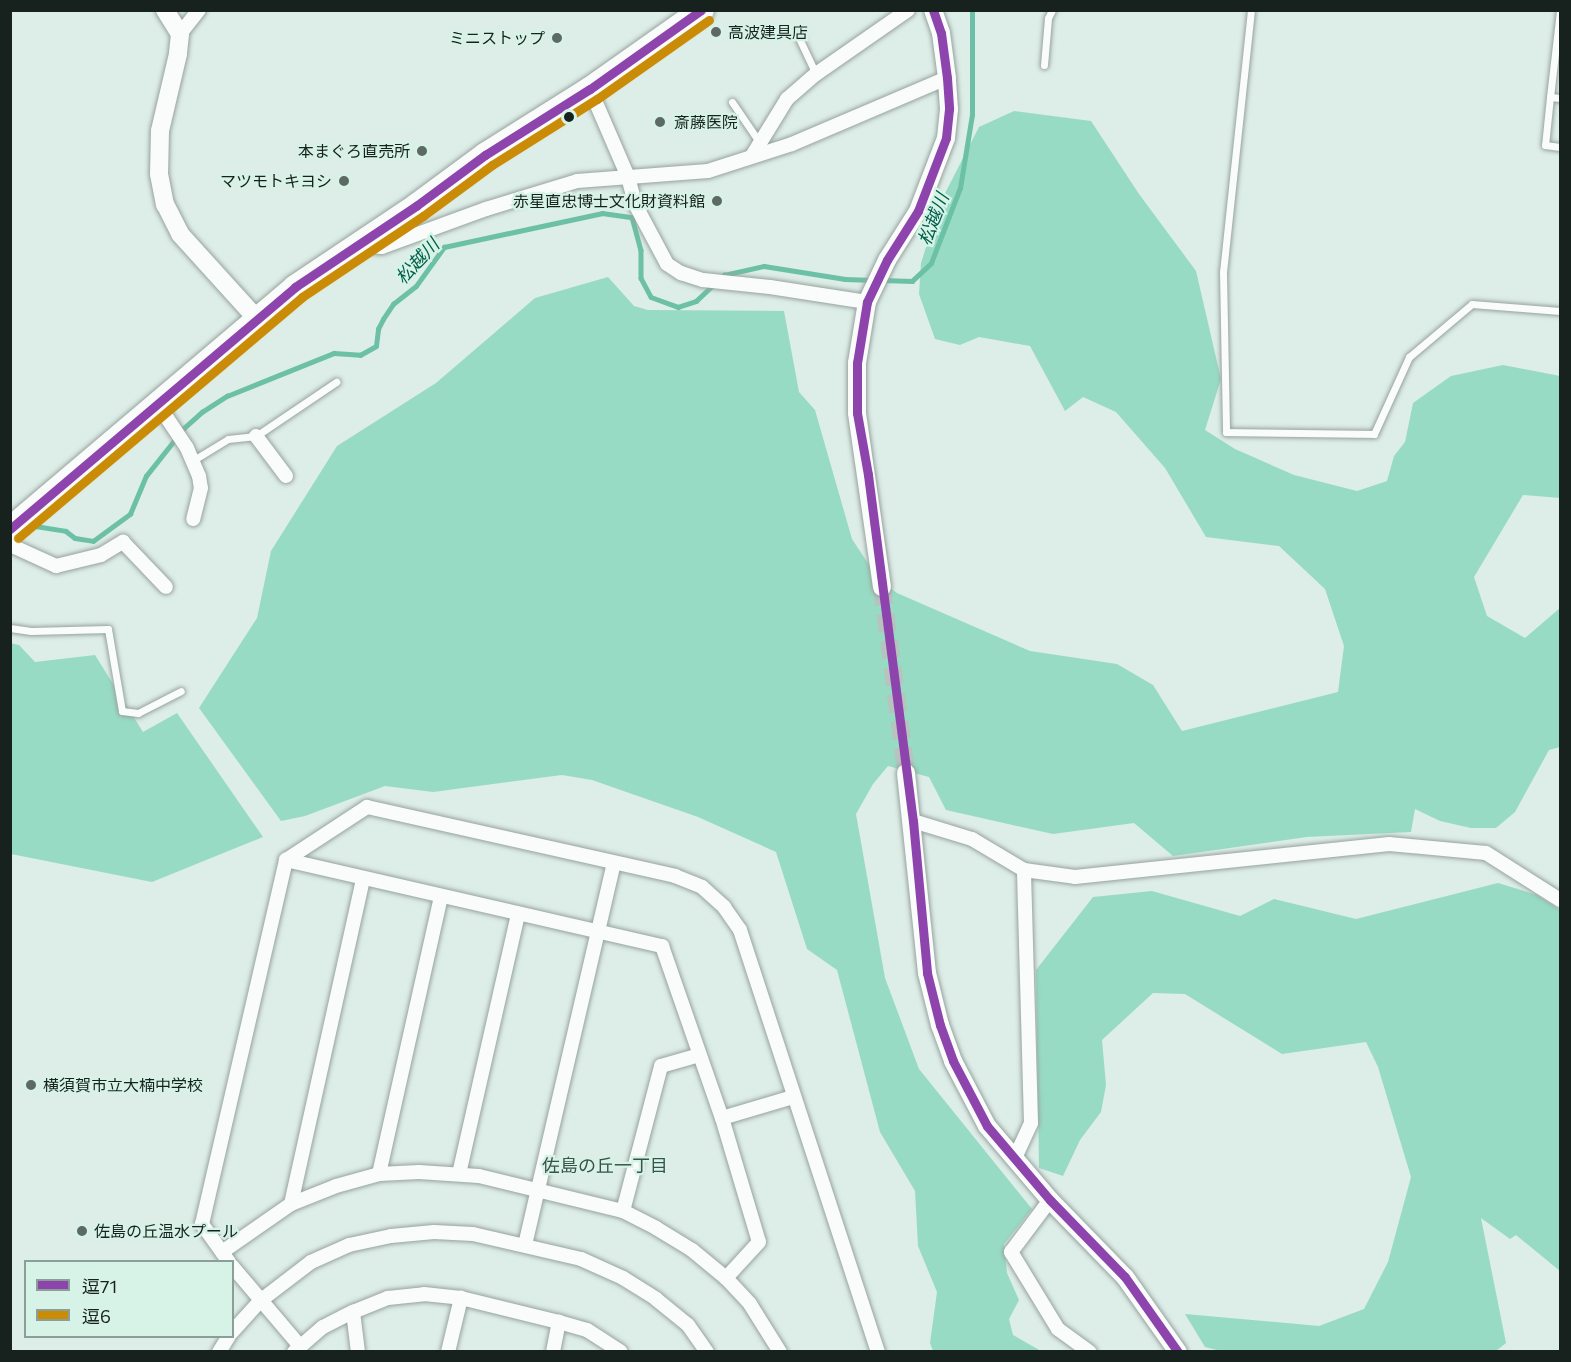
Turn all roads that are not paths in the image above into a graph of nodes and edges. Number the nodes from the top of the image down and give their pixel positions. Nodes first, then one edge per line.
1 (165, 10) edge
2 (199, 10) edge
3 (908, 10) edge
4 (933, 10) edge
5 (1052, 10) edge
6 (1251, 10) edge
7 (1560, 10) edge
8 (698, 11) edge
9 (180, 34) junction
10 (798, 36) dead end
11 (1044, 65) dead end
12 (816, 74) junction
13 (947, 78) junction
14 (590, 88) junction
15 (1550, 97) junction
16 (1560, 98) edge
17 (732, 102) dead end
18 (760, 143) junction
19 (1560, 147) edge
20 (752, 156) junction
21 (628, 177) junction
22 (357, 244) junction
23 (868, 299) junction
24 (1560, 311) edge
25 (257, 319) junction
26 (336, 382) dead end
27 (157, 403) junction
28 (256, 436) junction
29 (190, 454) junction
30 (286, 476) dead end
31 (20, 516) edge
32 (193, 519) dead end
33 (10, 545) edge
34 (882, 587) tunnel mouth
35 (166, 588) dead end
36 (10, 628) edge
37 (181, 691) dead end
38 (906, 773) tunnel mouth
39 (913, 821) junction
40 (286, 860) junction
41 (614, 863) junction
42 (1024, 870) junction
43 (363, 879) junction
44 (441, 897) junction
45 (1560, 900) edge
46 (518, 914) junction
47 (596, 933) junction
48 (699, 1055) junction
49 (793, 1097) junction
50 (722, 1118) junction
51 (1014, 1160) junction
52 (379, 1174) junction
53 (459, 1174) junction
54 (538, 1190) junction
55 (1050, 1200) junction
56 (291, 1204) junction
57 (623, 1211) junction
58 (525, 1245) junction
59 (226, 1257) edge
60 (234, 1268) edge
61 (726, 1278) junction
62 (461, 1298) junction
63 (260, 1301) junction
64 (353, 1312) junction
65 (560, 1322) junction
66 (234, 1330) edge
67 (228, 1338) edge
68 (297, 1348) edge
69 (219, 1352) edge
70 (358, 1352) edge
71 (448, 1352) edge
72 (553, 1352) edge
73 (621, 1352) edge
74 (707, 1352) edge
75 (780, 1352) edge
76 (878, 1352) edge
77 (1090, 1352) edge
78 (1178, 1352) edge

1 - 9 main road
2 - 9 street
3 - 12 street
4 - 13 main road
5 - 11 lane
6 - 24 lane
7 - 15 lane
8 - 14 highway
9 - 25 main road
10 - 12 lane
12 - 18 street
13 - 20 street
13 - 23 main road
14 - 21 street
14 - 22 highway
15 - 16 lane
15 - 19 lane
17 - 18 lane
18 - 20 street
20 - 21 street
21 - 22 street
21 - 23 street
22 - 25 highway
23 - 34 main road
25 - 27 highway
26 - 28 lane
27 - 29 street
27 - 31 highway
28 - 29 lane
28 - 30 street
29 - 32 street
33 - 35 street
36 - 37 lane
38 - 39 main road
39 - 42 street
39 - 51 main road
40 - 41 street
40 - 43 street
40 - 59 street
41 - 47 street
41 - 49 street
42 - 45 street
42 - 51 street
43 - 44 street
43 - 56 street
44 - 46 street
44 - 52 street
46 - 47 street
46 - 53 street
47 - 48 street
47 - 54 street
48 - 50 street
48 - 57 street
49 - 50 street
49 - 76 street
50 - 61 street
51 - 55 main road
52 - 53 street
52 - 56 street
53 - 54 street
54 - 57 street
54 - 58 street
55 - 77 street
55 - 78 main road
56 - 59 street
57 - 61 street
58 - 63 street
58 - 74 street
60 - 63 street
61 - 75 street
62 - 64 street
62 - 65 street
62 - 71 street
63 - 66 street
63 - 68 street
64 - 68 street
64 - 70 street
65 - 72 street
65 - 73 street
67 - 69 street

